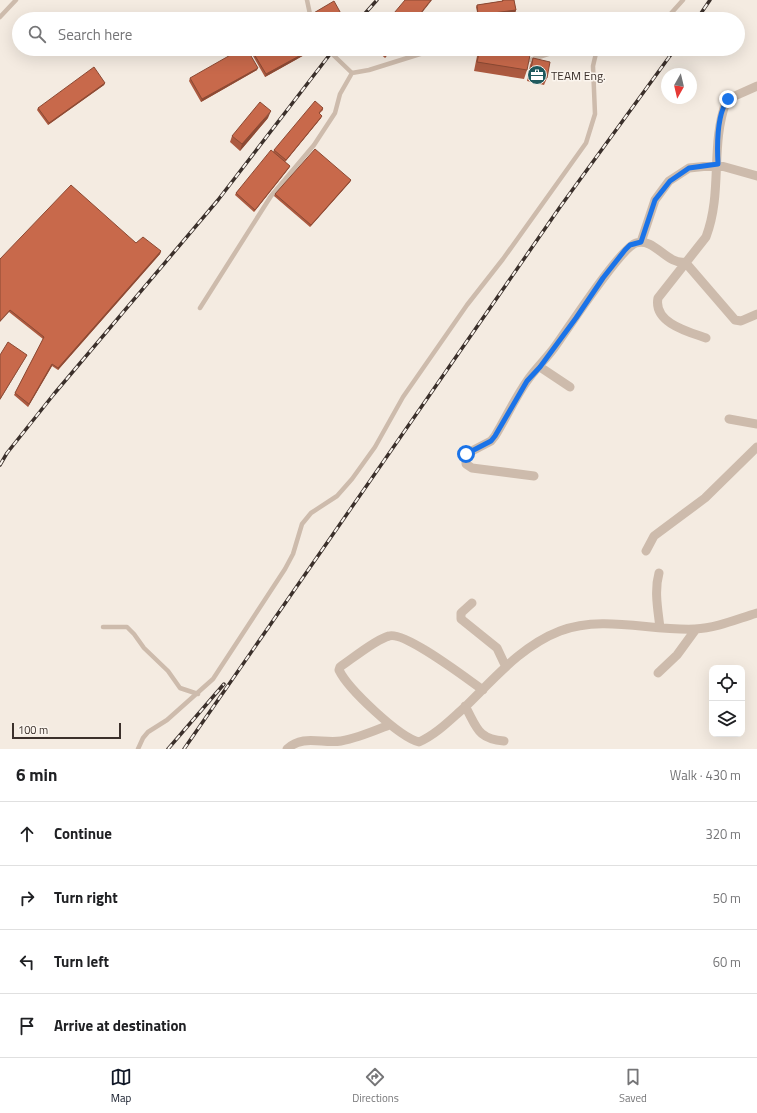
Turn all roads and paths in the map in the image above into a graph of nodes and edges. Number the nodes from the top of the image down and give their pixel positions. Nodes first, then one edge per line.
1 (16, 0) edge
2 (307, 0) edge
3 (683, 0) edge
4 (310, 12) edge
5 (672, 12) edge
6 (0, 17) edge
7 (334, 56) edge
8 (414, 56) edge
9 (542, 56) edge
10 (595, 56) edge
11 (514, 58) edge
12 (352, 73) junction
13 (757, 86) edge
14 (718, 164) junction
15 (757, 176) edge
16 (641, 242) junction
17 (685, 262) junction
18 (200, 308) dead end
19 (757, 314) edge
20 (706, 338) dead end
21 (540, 367) junction
22 (570, 387) dead end
23 (729, 419) dead end
24 (757, 424) edge
25 (757, 447) edge
26 (534, 476) dead end
27 (646, 551) dead end
28 (659, 573) dead end
29 (472, 603) dead end
30 (757, 613) edge
31 (103, 627) dead end
32 (660, 628) junction
33 (696, 629) junction
34 (506, 667) junction
35 (658, 674) dead end
36 (483, 690) junction
37 (198, 694) junction
38 (465, 706) junction
39 (389, 725) junction
40 (504, 741) dead end
41 (138, 749) edge
42 (287, 749) edge

1 - 6 lane
2 - 4 lane
3 - 5 lane
7 - 12 lane
8 - 12 lane
9 - 11 lane
10 - 37 lane
12 - 18 lane
13 - 14 street
14 - 15 street
14 - 16 street
14 - 17 street
16 - 17 street
16 - 21 street
17 - 19 street
17 - 20 street
21 - 22 street
21 - 26 street
23 - 24 street
25 - 27 street
28 - 32 street
29 - 34 street
30 - 33 street
31 - 37 lane
32 - 33 street
32 - 34 street
33 - 35 street
34 - 36 street
36 - 38 street
36 - 39 street
37 - 41 lane
38 - 39 street
38 - 40 street
39 - 42 street

